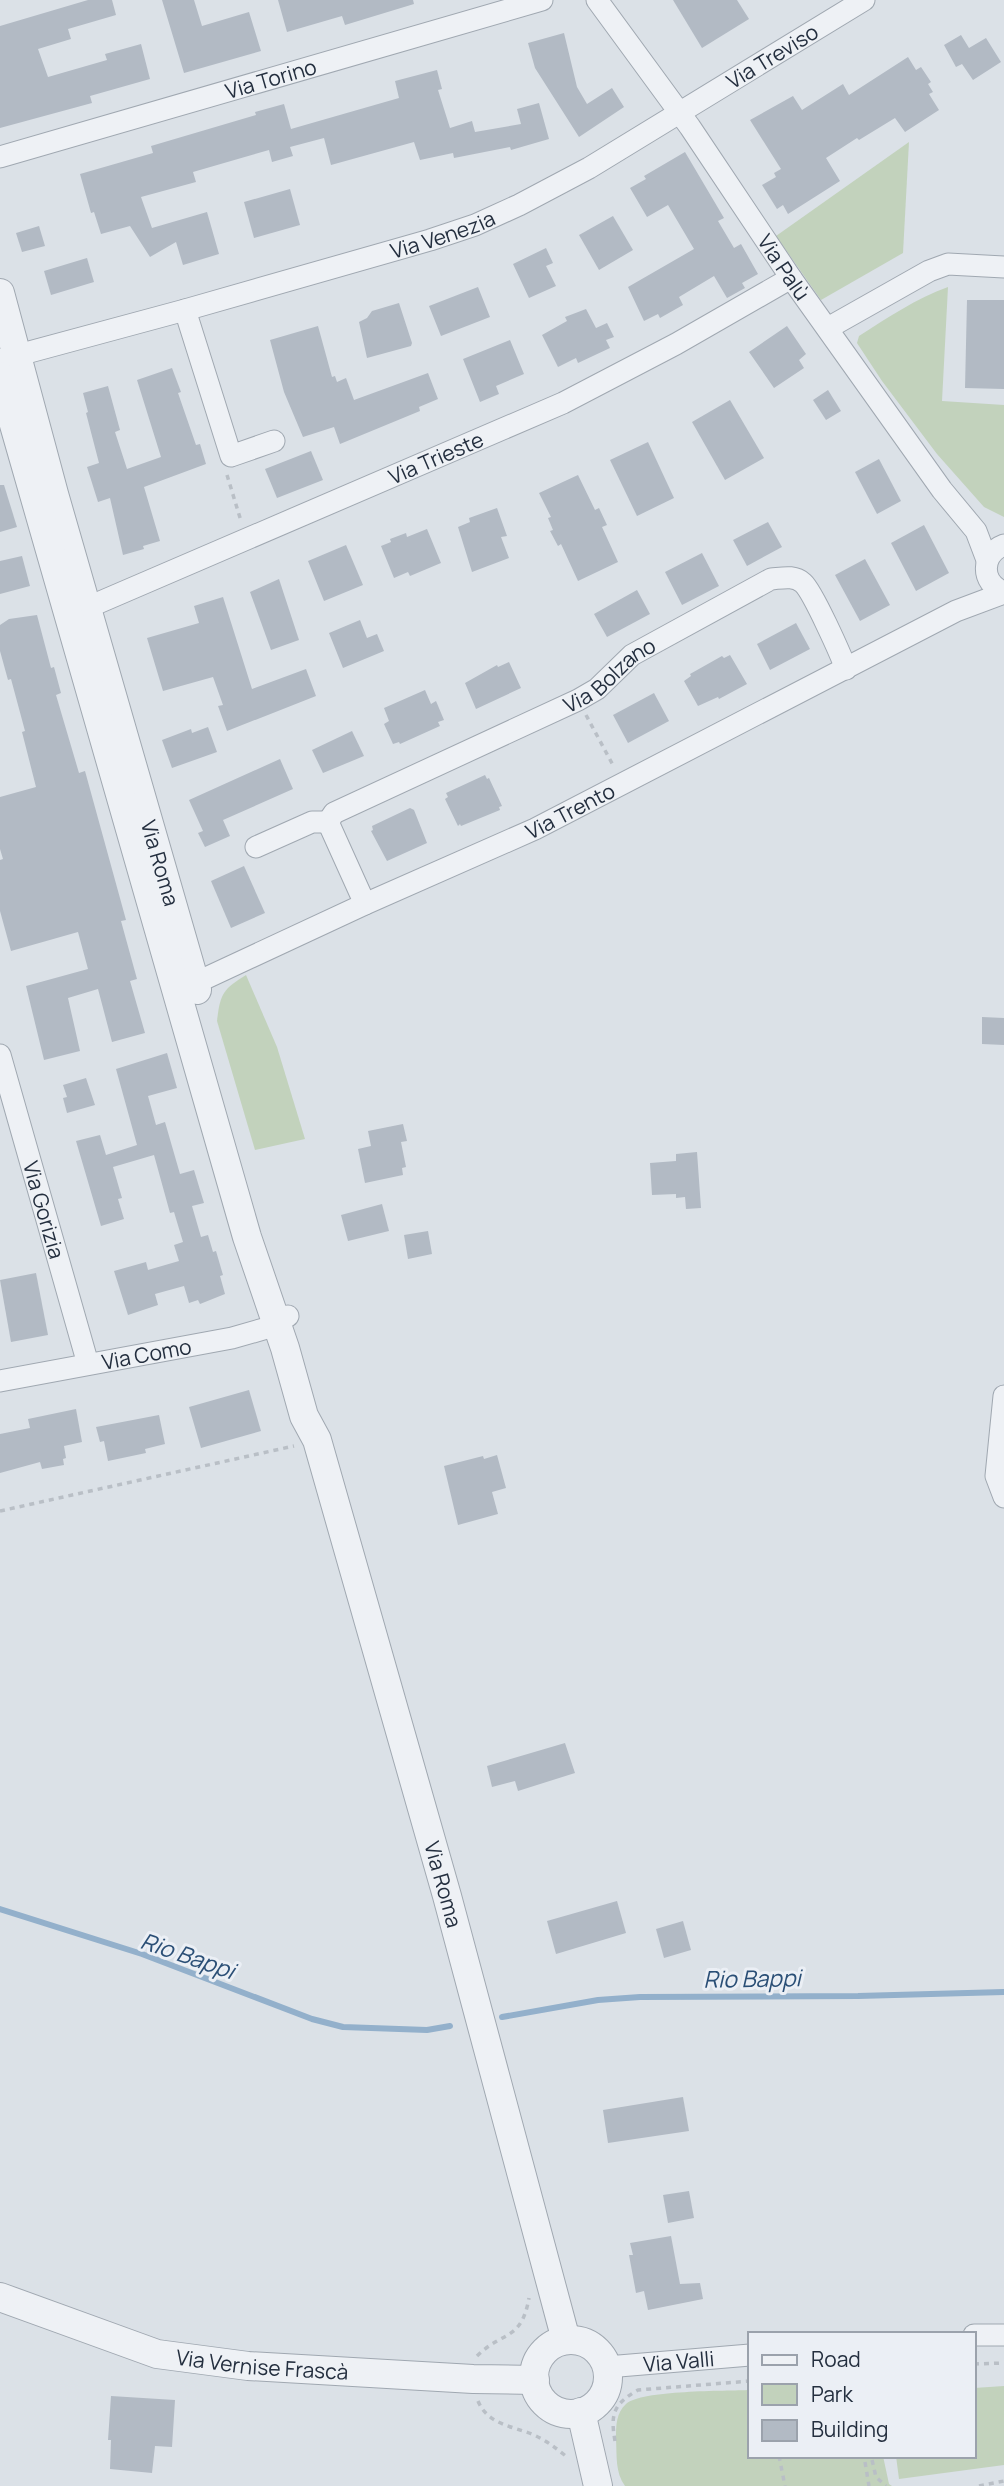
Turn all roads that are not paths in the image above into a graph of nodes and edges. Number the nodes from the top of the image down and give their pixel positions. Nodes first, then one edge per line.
1 (542, 0) edge
2 (597, 0) edge
3 (864, 0) edge
4 (680, 113) junction
5 (0, 157) edge
6 (1004, 267) edge
7 (791, 278) junction
8 (0, 293) edge
9 (185, 310) junction
10 (828, 328) junction
11 (6, 363) edge
12 (274, 441) dead end
13 (976, 531) junction
14 (1004, 543) edge
15 (987, 567) junction
16 (1004, 592) edge
17 (78, 609) junction
18 (956, 611) junction
19 (846, 669) junction
20 (328, 822) junction
21 (256, 847) dead end
22 (365, 904) junction
23 (185, 985) junction
24 (0, 1055) edge
25 (282, 1320) junction
26 (88, 1364) junction
27 (0, 1381) edge
28 (1004, 1396) edge
29 (1004, 1497) edge
30 (0, 2297) edge
31 (976, 2335) edge
32 (1004, 2335) edge
33 (566, 2340) junction
34 (748, 2354) edge
35 (607, 2368) junction
36 (535, 2379) junction
37 (581, 2412) junction
38 (598, 2486) edge

1 - 5 street, Via Torino
2 - 4 street, Via Palù
3 - 4 street, Via Treviso
4 - 7 street, Via Palù
4 - 9 street, Via Venezia
6 - 10 street
7 - 10 street, Via Palù
7 - 17 street, Via Trieste
8 - 11 street, Via Roma
9 - 11 street, Via Venezia
9 - 12 street
10 - 13 street, Via Palù
11 - 17 street, Via Roma
13 - 14 street, Via Palù
13 - 15 street, Via Palù
14 - 15 street, Via Palù
15 - 16 street, Via Palù
15 - 18 street, Via Trento
16 - 18 street, Via Trento
17 - 23 street, Via Roma
18 - 19 street, Via Trento
19 - 20 street, Via Bolzano
19 - 22 street, Via Trento
20 - 21 street, Via Bolzano
20 - 22 street
22 - 23 street, Via Trento
23 - 25 street, Via Roma
24 - 26 street, Via Gorizia
25 - 26 street, Via Como
25 - 33 street, Via Roma
26 - 27 street, Via Como
28 - 29 street
30 - 36 street, Via Vernise Frascà
31 - 32 street
33 - 35 street
33 - 36 street
34 - 35 street, Via Valli
35 - 37 street
36 - 37 street
37 - 38 street

